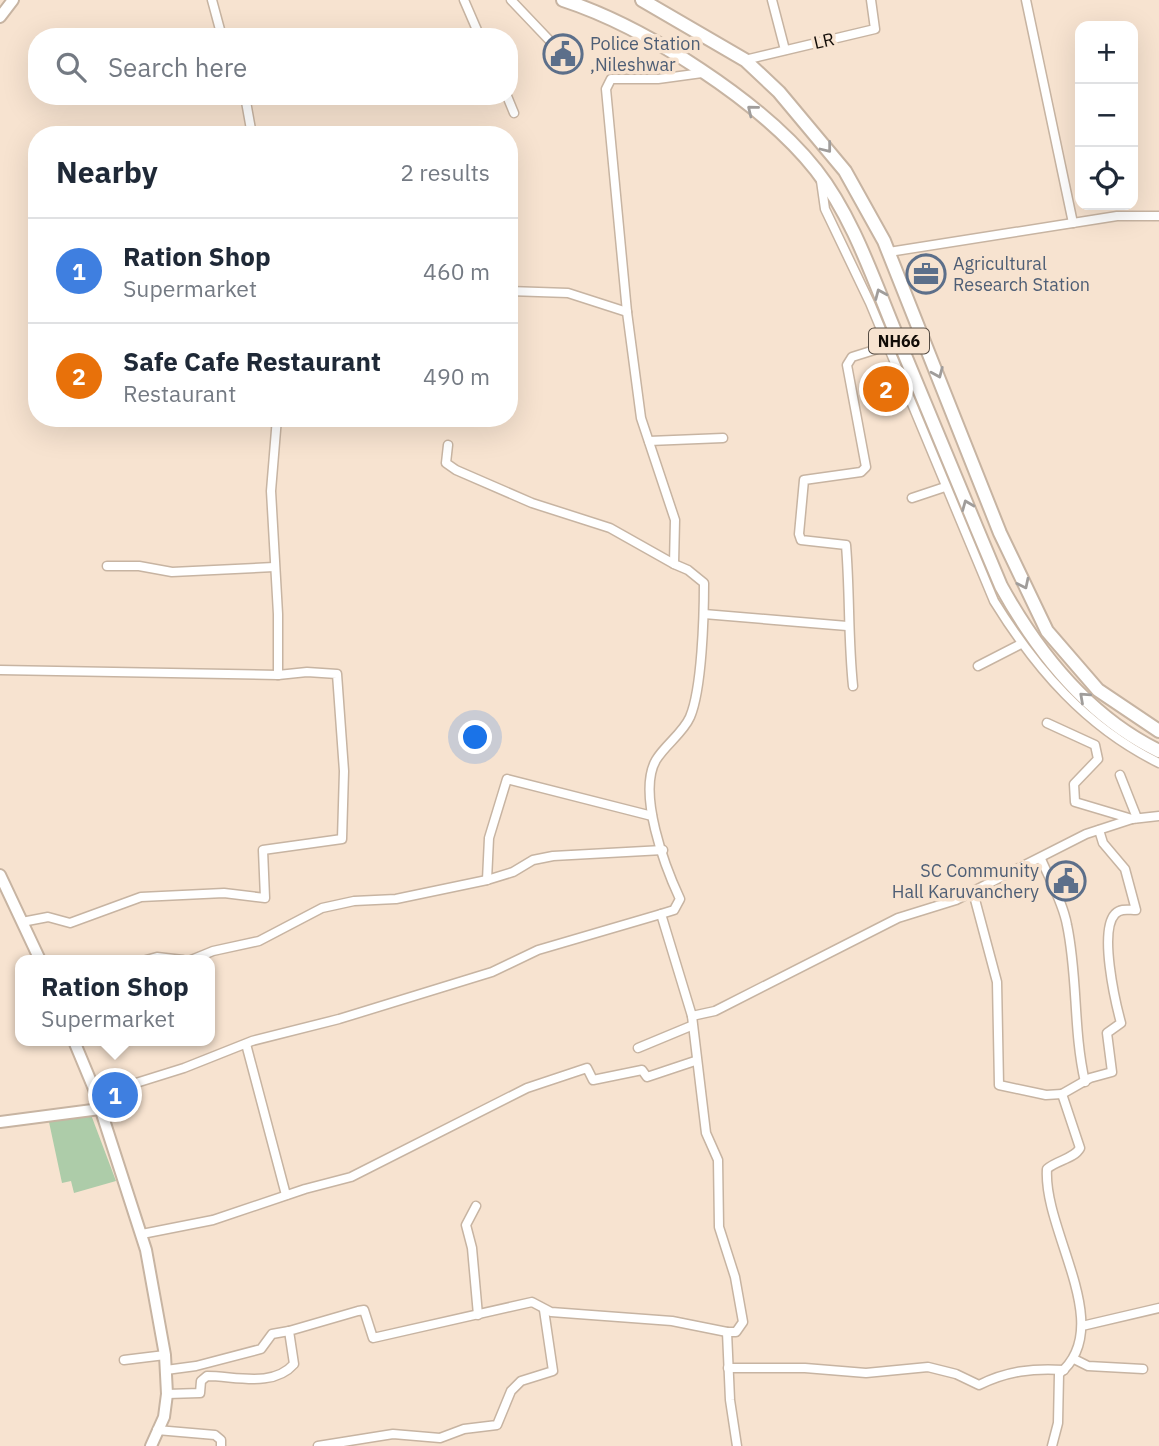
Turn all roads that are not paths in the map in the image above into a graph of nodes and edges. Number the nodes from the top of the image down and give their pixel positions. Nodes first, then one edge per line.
1 (13, 0) edge
2 (212, 0) edge
3 (464, 0) edge
4 (511, 0) edge
5 (563, 0) edge
6 (642, 0) edge
7 (772, 0) edge
8 (871, 0) edge
9 (1026, 0) edge
10 (0, 17) edge
11 (220, 28) edge
12 (476, 28) edge
13 (551, 42) dead end
14 (785, 50) junction
15 (745, 60) junction
16 (705, 73) junction
17 (247, 105) edge
18 (511, 105) edge
19 (514, 113) dead end
20 (250, 126) edge
21 (820, 177) junction
22 (1159, 216) edge
23 (1073, 223) junction
24 (889, 252) junction
25 (518, 291) edge
26 (627, 313) junction
27 (887, 346) junction
28 (276, 427) edge
29 (723, 438) dead end
30 (649, 441) junction
31 (448, 445) dead end
32 (945, 487) junction
33 (912, 498) dead end
34 (674, 564) junction
35 (107, 566) dead end
36 (274, 567) junction
37 (704, 614) junction
38 (848, 625) junction
39 (1021, 644) junction
40 (978, 666) dead end
41 (0, 670) edge
42 (278, 675) junction
43 (853, 686) dead end
44 (1047, 723) dead end
45 (1155, 727) edge
46 (1159, 751) edge
47 (1159, 763) edge
48 (1120, 775) dead end
49 (652, 816) junction
50 (1159, 816) edge
51 (1134, 819) junction
52 (1099, 830) junction
53 (663, 850) junction
54 (1041, 859) junction
55 (0, 875) edge
56 (487, 880) junction
57 (973, 892) junction
58 (661, 914) junction
59 (22, 922) junction
60 (38, 955) edge
61 (203, 955) edge
62 (691, 1021) junction
63 (246, 1044) junction
64 (76, 1046) edge
65 (638, 1048) dead end
66 (695, 1061) junction
67 (1085, 1082) junction
68 (94, 1089) junction
69 (1062, 1094) junction
70 (100, 1109) junction
71 (0, 1122) edge
72 (286, 1195) junction
73 (476, 1206) dead end
74 (142, 1234) junction
75 (1159, 1308) edge
76 (544, 1310) junction
77 (478, 1315) junction
78 (1082, 1326) junction
79 (289, 1331) junction
80 (726, 1332) junction
81 (165, 1356) junction
82 (1074, 1359) junction
83 (124, 1360) dead end
84 (728, 1368) junction
85 (1143, 1369) dead end
86 (166, 1370) junction
87 (1064, 1370) junction
88 (167, 1394) junction
89 (157, 1430) junction
90 (151, 1446) edge
91 (221, 1446) edge
92 (318, 1446) edge
93 (737, 1446) edge
94 (1052, 1446) edge

1 - 10 main road
2 - 11 street
3 - 12 street
4 - 13 street
5 - 16 highway, NH66
6 - 15 highway, NH66
7 - 14 street
8 - 14 street, LR
9 - 23 street
14 - 15 street, LR
15 -> 24 highway, NH66
21 -> 16 highway, NH66
16 - 26 street
17 - 20 street
18 - 19 street
21 - 27 street
46 -> 21 highway, NH66
22 - 23 street
23 - 24 street
24 -> 45 highway, NH66
25 - 26 street
26 - 30 street
27 - 32 street
27 - 38 street
28 - 36 street
29 - 30 street
30 - 34 street
31 - 34 street
32 - 33 street
32 - 39 street
34 - 37 street
35 - 36 street
36 - 42 street
37 - 38 street
37 - 49 street
38 - 43 street
39 - 40 street
39 - 47 street
41 - 42 street
42 - 59 street
44 - 51 street
48 - 51 street
49 - 53 street
49 - 56 street
50 - 51 street
51 - 52 street
52 - 54 street
52 - 67 street
53 - 56 street
53 - 58 street
54 - 57 street
54 - 67 street
55 - 59 main road
56 - 61 street
57 - 62 street
57 - 69 street
58 - 62 street
58 - 63 street
59 - 60 main road
62 - 65 street
62 - 66 street
63 - 68 street
63 - 72 street
64 - 68 main road
66 - 72 street
66 - 80 street
67 - 69 street
68 - 70 main road
69 - 78 street
70 - 71 main road
70 - 74 main road
72 - 74 street
73 - 77 street
74 - 81 main road
75 - 78 street
76 - 77 street
76 - 80 street
76 - 92 street
77 - 79 street
78 - 82 street
79 - 86 street
79 - 88 street
80 - 84 street
81 - 83 street
81 - 86 main road
82 - 85 street
82 - 87 street
84 - 87 street
84 - 93 street
86 - 88 main road
87 - 94 street
88 - 89 main road
89 - 90 main road
89 - 91 street

